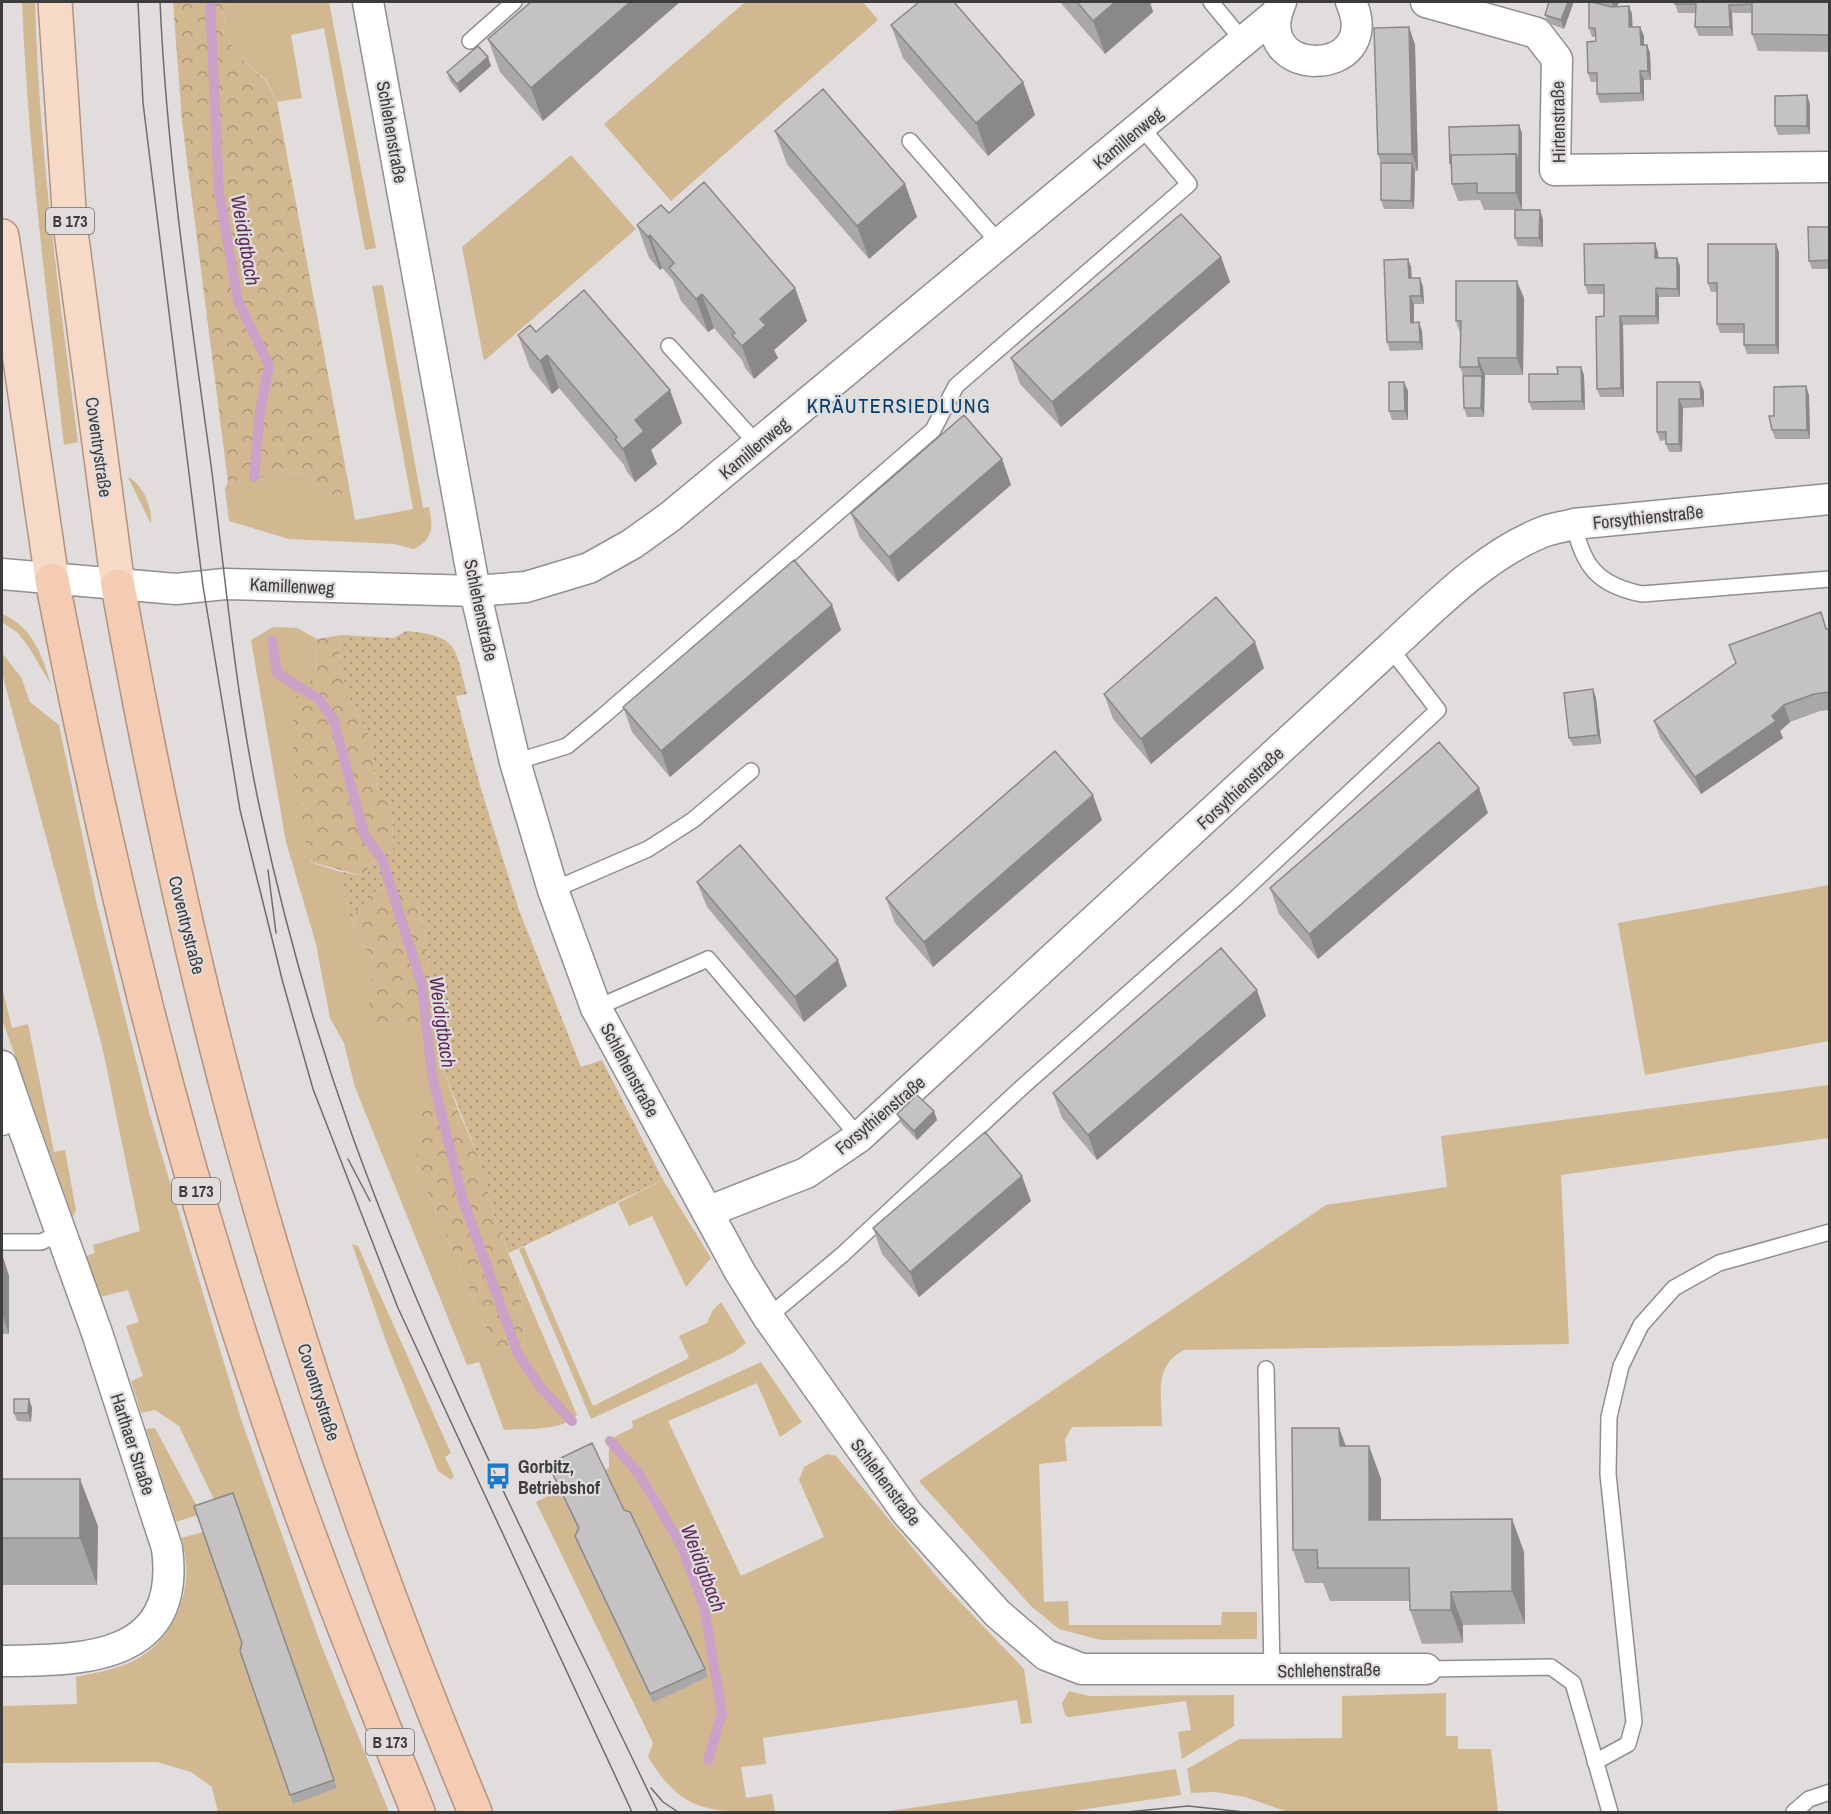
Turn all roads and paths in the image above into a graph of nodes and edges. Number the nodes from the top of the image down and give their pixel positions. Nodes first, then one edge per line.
1 (55, 2) edge
2 (369, 2) edge
3 (514, 2) edge
4 (1211, 2) edge
5 (1351, 2) edge
6 (1426, 2) edge
7 (1279, 8) edge
8 (470, 40) dead end
9 (1244, 42) junction
10 (1141, 127) junction
11 (910, 141) dead end
12 (1830, 168) edge
13 (2, 236) edge
14 (1000, 244) junction
15 (669, 346) dead end
16 (758, 445) junction
17 (1830, 499) edge
18 (1574, 525) junction
19 (2, 574) edge
20 (1830, 579) edge
21 (52, 580) junction
22 (118, 585) junction
23 (475, 591) junction
24 (1390, 648) junction
25 (515, 762) junction
26 (751, 771) dead end
27 (554, 890) junction
28 (596, 1008) junction
29 (2, 1066) edge
30 (10, 1116) edge
31 (859, 1137) junction
32 (707, 1212) junction
33 (1830, 1232) edge
34 (60, 1233) junction
35 (2, 1242) edge
36 (768, 1317) junction
37 (1266, 1369) dead end
38 (2, 1661) edge
39 (1426, 1669) joint
40 (1272, 1671) junction
41 (1595, 1762) junction
42 (1830, 1792) edge
43 (418, 1812) edge
44 (475, 1812) edge
45 (1610, 1812) edge
46 (1794, 1812) edge

1 - 22 main road, Coventrystraße / B 173
2 - 23 street, Schlehenstraße
3 - 8 lane
4 - 9 lane
5 - 7 street, Kamillenweg
6 - 12 street, Hirtenstraße
7 - 9 street, Kamillenweg
9 - 10 street, Kamillenweg
10 - 14 street, Kamillenweg
10 - 25 lane
11 - 14 lane
13 - 21 main road, B 173
14 - 16 street, Kamillenweg
15 - 16 lane
16 - 23 street, Kamillenweg
17 - 18 street, Forsythienstraße
18 - 20 lane
18 - 24 street, Forsythienstraße
19 - 21 street, Kamillenweg
21 - 22 street, Kamillenweg
21 - 43 highway, B 173
22 - 23 street, Kamillenweg
22 - 44 highway, Coventrystraße / B 173
23 - 25 street, Schlehenstraße
24 - 31 street, Forsythienstraße
24 - 36 lane
25 - 27 street, Schlehenstraße
26 - 27 lane
27 - 28 street, Schlehenstraße
28 - 31 lane
28 - 32 street, Schlehenstraße
29 - 30 street, Harthaer Straße
30 - 34 street, Harthaer Straße
31 - 32 street, Forsythienstraße
32 - 36 street, Schlehenstraße
33 - 41 lane
34 - 35 lane
34 - 38 street, Harthaer Straße
36 - 40 street, Schlehenstraße
37 - 40 lane
39 - 40 street, Schlehenstraße
39 - 41 lane
41 - 45 lane
42 - 46 lane

